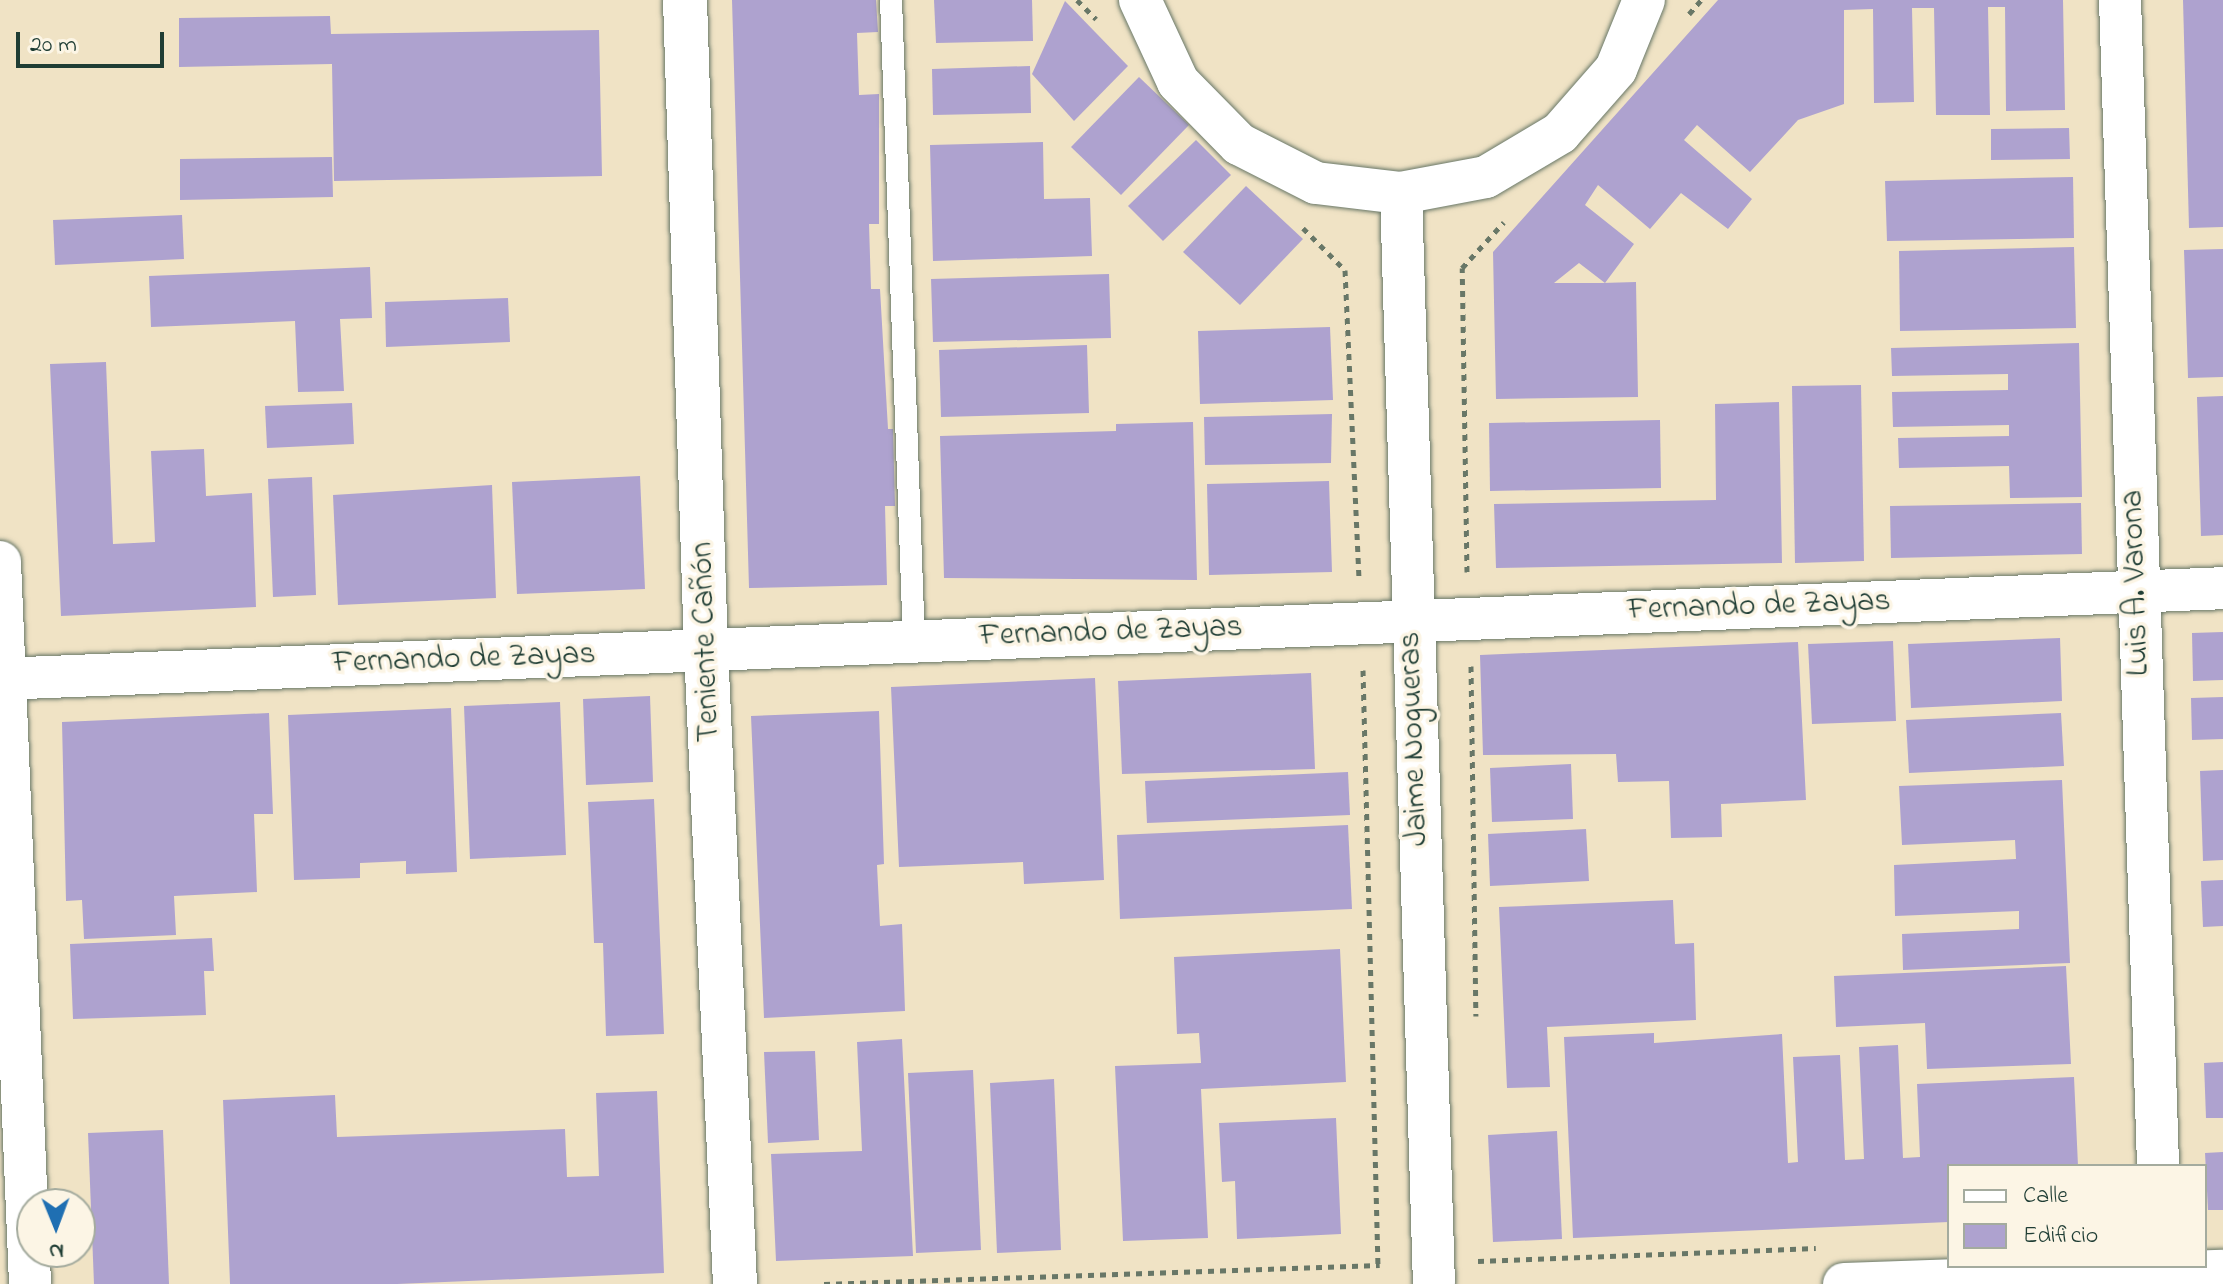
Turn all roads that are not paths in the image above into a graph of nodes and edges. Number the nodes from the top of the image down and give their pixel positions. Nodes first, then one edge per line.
1 (685, 0) edge
2 (891, 0) edge
3 (1140, 0) edge
4 (1644, 0) edge
5 (2120, 0) edge
6 (1401, 193) junction
7 (0, 562) edge
8 (2223, 588) edge
9 (2136, 592) junction
10 (1411, 621) junction
11 (914, 642) junction
12 (706, 650) junction
13 (2, 679) edge
14 (2158, 1164) edge
15 (2223, 1271) edge
16 (2162, 1274) edge
17 (30, 1284) edge
18 (735, 1284) edge
19 (1434, 1284) edge
20 (1844, 1284) edge

1 - 12 street, Teniente Cañón
2 - 11 lane
3 - 6 street
4 - 6 street
5 - 9 street, Luis A. Varona
6 - 10 street, Jaime Nogueras
7 - 13 street
8 - 9 street, Fernando de Zayas
9 - 10 street, Fernando de Zayas
9 - 14 street, Luis A. Varona
10 - 11 street, Fernando de Zayas
10 - 19 street, Jaime Nogueras
11 - 12 street, Fernando de Zayas
12 - 13 street, Fernando de Zayas
12 - 18 street, Teniente Cañón
13 - 17 street
15 - 16 street
16 - 20 street

